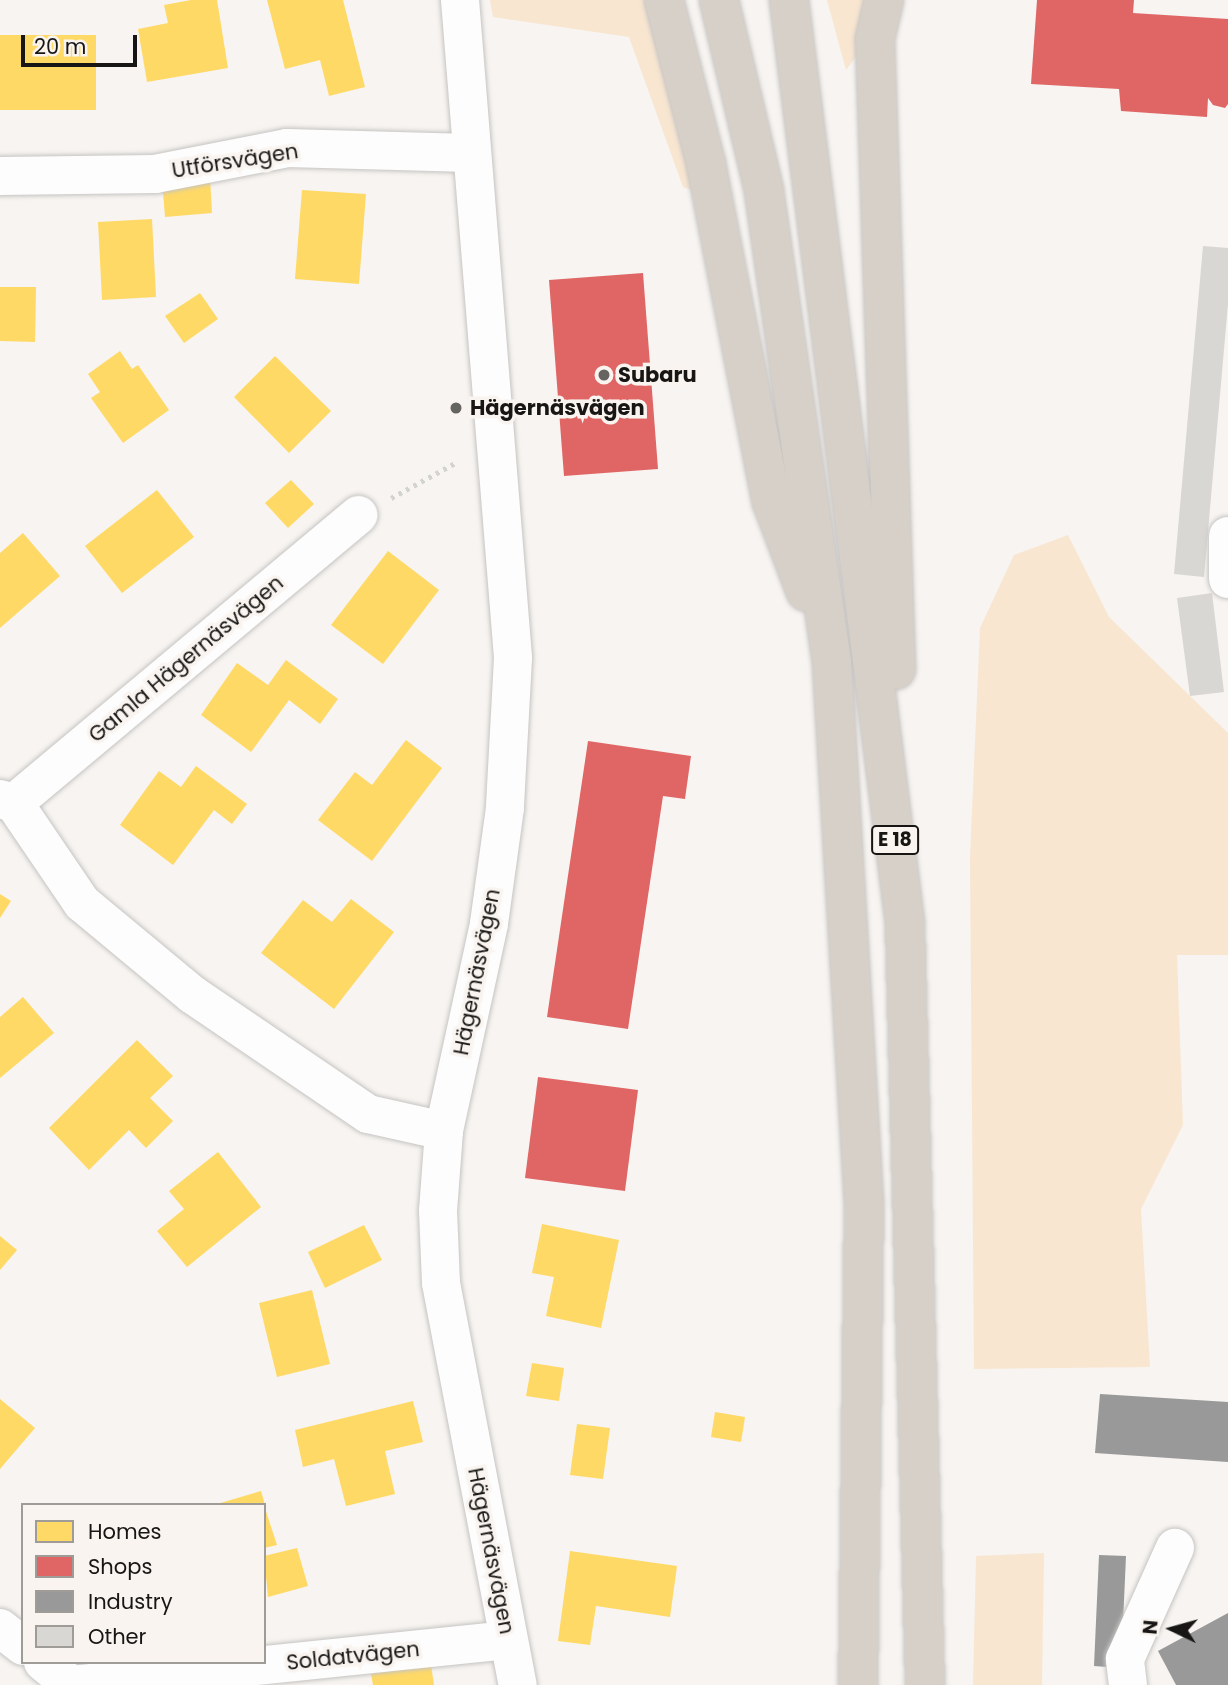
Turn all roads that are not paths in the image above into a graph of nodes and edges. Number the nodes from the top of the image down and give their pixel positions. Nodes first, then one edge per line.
1 (460, 0) edge
2 (664, 0) edge
3 (719, 0) edge
4 (789, 0) edge
5 (884, 0) edge
6 (470, 153) junction
7 (0, 176) edge
8 (359, 515) road end
9 (1228, 536) edge
10 (1228, 579) edge
11 (832, 663) junction
12 (7, 801) edge
13 (905, 924) junction
14 (444, 1131) junction
15 (1175, 1548) dead end
16 (0, 1628) edge
17 (508, 1640) junction
18 (21, 1644) edge
19 (46, 1664) edge
20 (72, 1685) edge
21 (518, 1685) edge
22 (858, 1685) edge
23 (925, 1685) edge
24 (1128, 1685) edge

1 - 6 street, Hägernäsvägen
2 - 11 highway
3 - 11 highway, E 18
4 - 13 highway, E 18
5 - 13 highway
6 - 7 street, Utförsvägen
6 - 14 street, Hägernäsvägen
8 - 12 street, Gamla Hägernäsvägen
9 - 10 street
11 - 22 highway, E 18
12 - 14 street, Gamla Hägernäsvägen
13 - 23 highway, E 18
14 - 17 street, Hägernäsvägen
15 - 24 street
16 - 18 street
17 - 20 street, Soldatvägen
17 - 21 street, Hägernäsvägen
19 - 20 street

